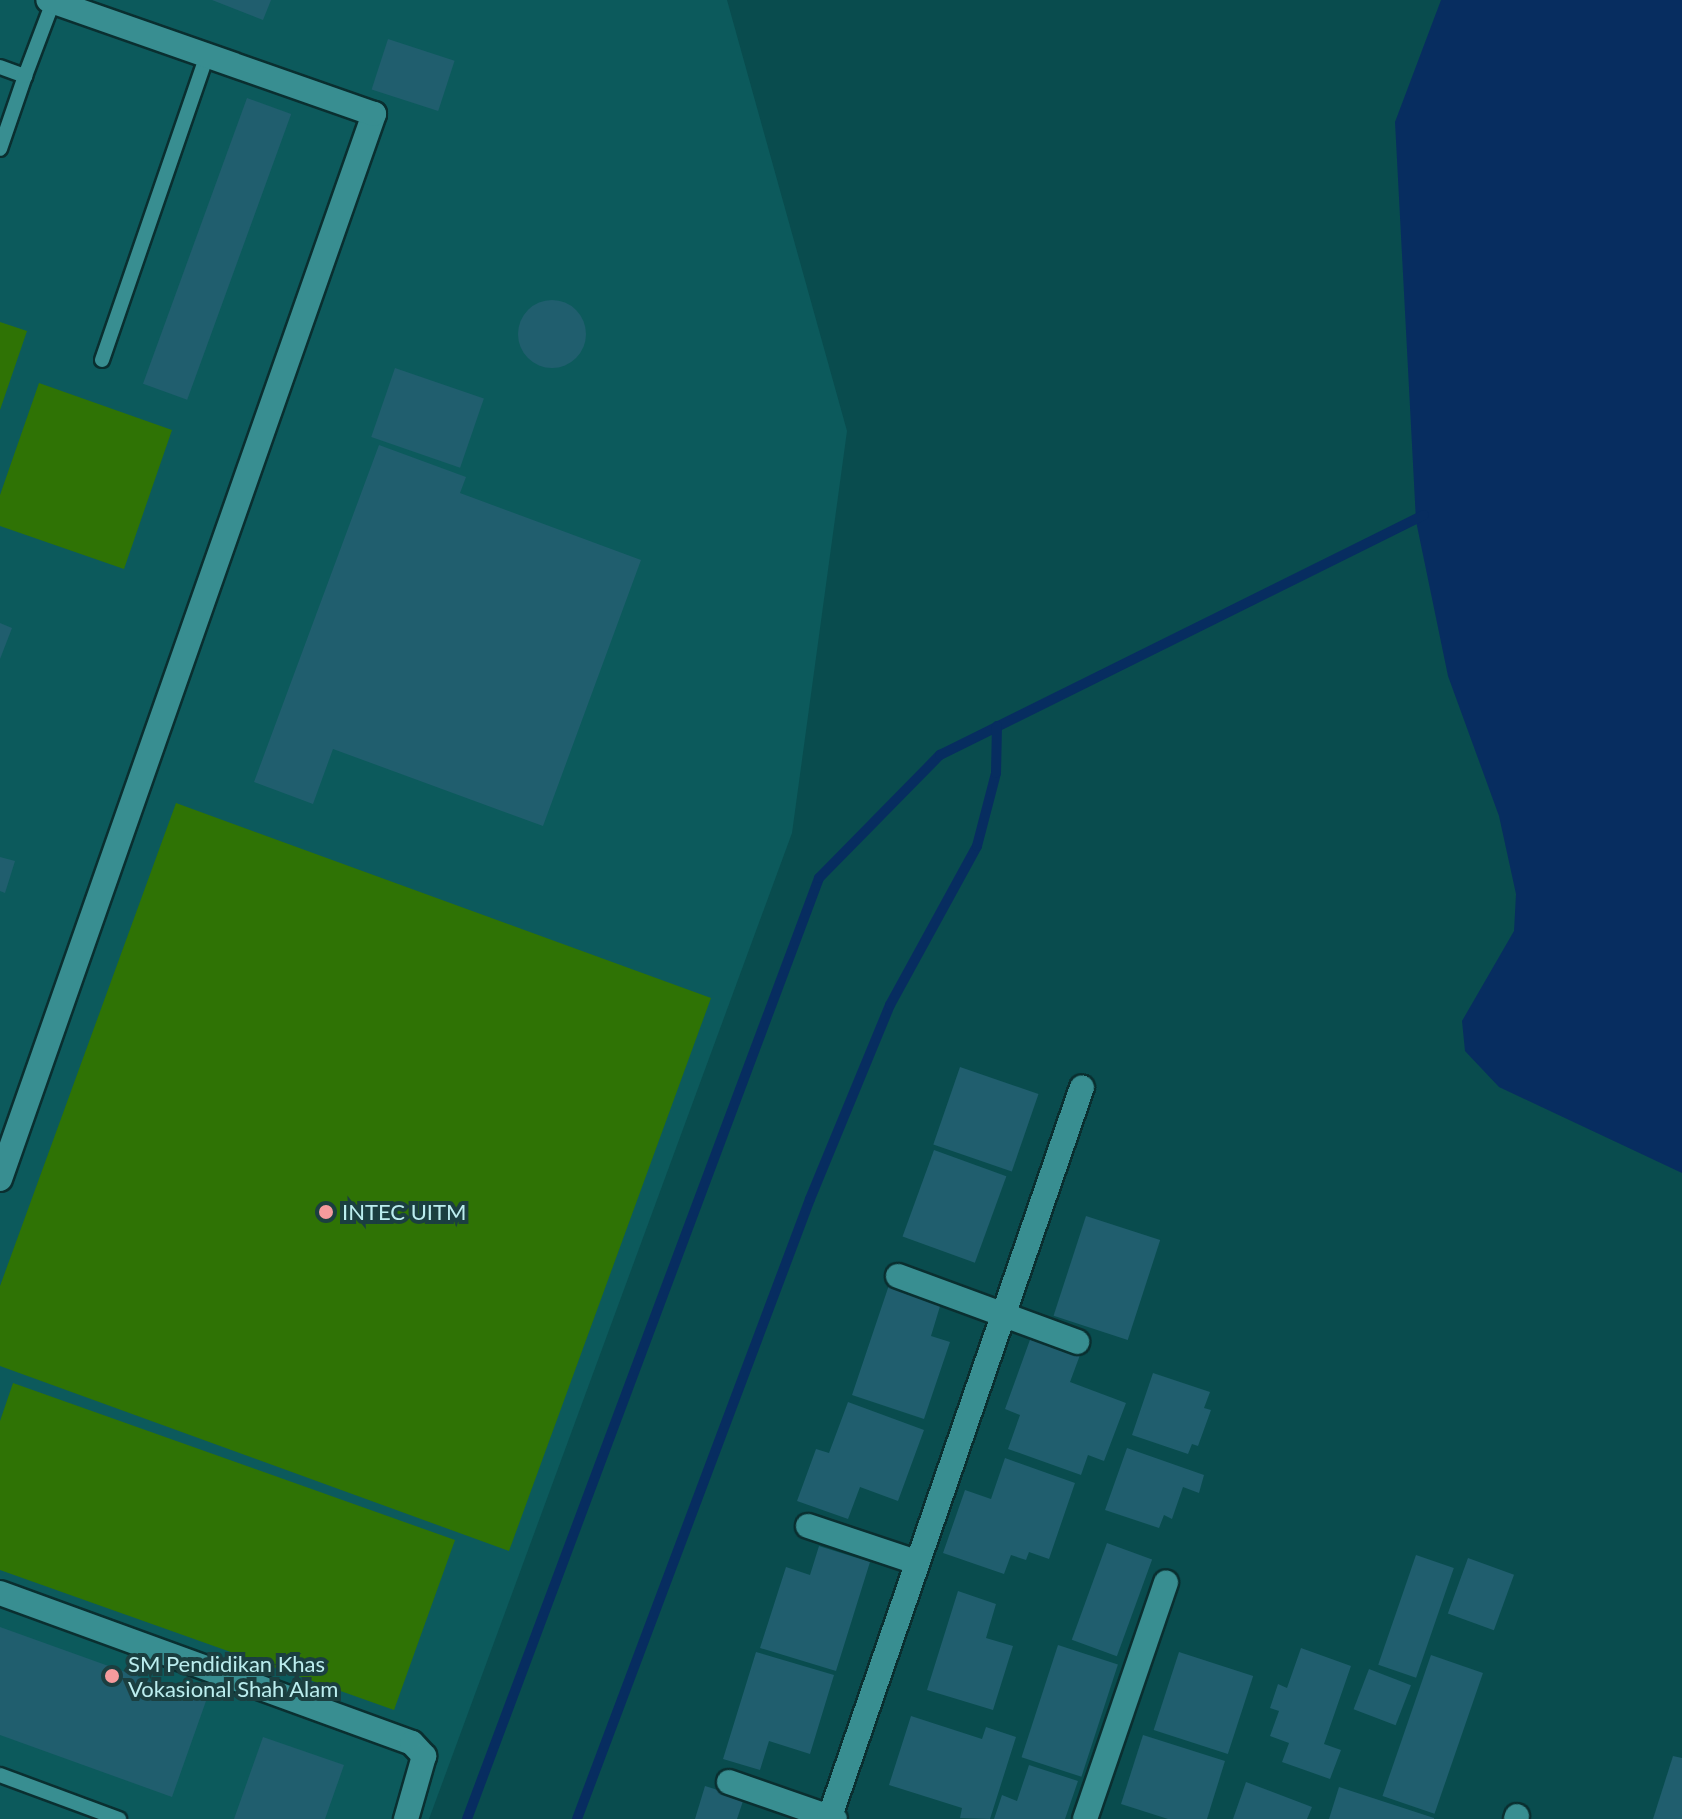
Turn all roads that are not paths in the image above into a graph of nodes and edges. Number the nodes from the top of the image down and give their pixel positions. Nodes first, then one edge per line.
1 (51, 1) edge
2 (207, 55) junction
3 (0, 67) edge
4 (25, 76) junction
5 (0, 149) edge
6 (102, 360) dead end
7 (1082, 1087) dead end
8 (0, 1179) edge
9 (898, 1276) dead end
10 (1002, 1313) junction
11 (1077, 1342) dead end
12 (808, 1526) dead end
13 (916, 1562) junction
14 (1166, 1583) dead end
15 (0, 1593) edge
16 (0, 1775) edge
17 (729, 1782) dead end
18 (831, 1818) edge
19 (119, 1819) edge
20 (406, 1819) edge
21 (1085, 1819) edge

1 - 2 street
1 - 4 lane
2 - 6 lane
2 - 8 street
3 - 4 lane
4 - 5 lane
7 - 10 street
9 - 10 street
10 - 11 street
10 - 13 street
12 - 13 street
13 - 18 street
14 - 21 street
15 - 20 street
16 - 19 lane
17 - 18 street

